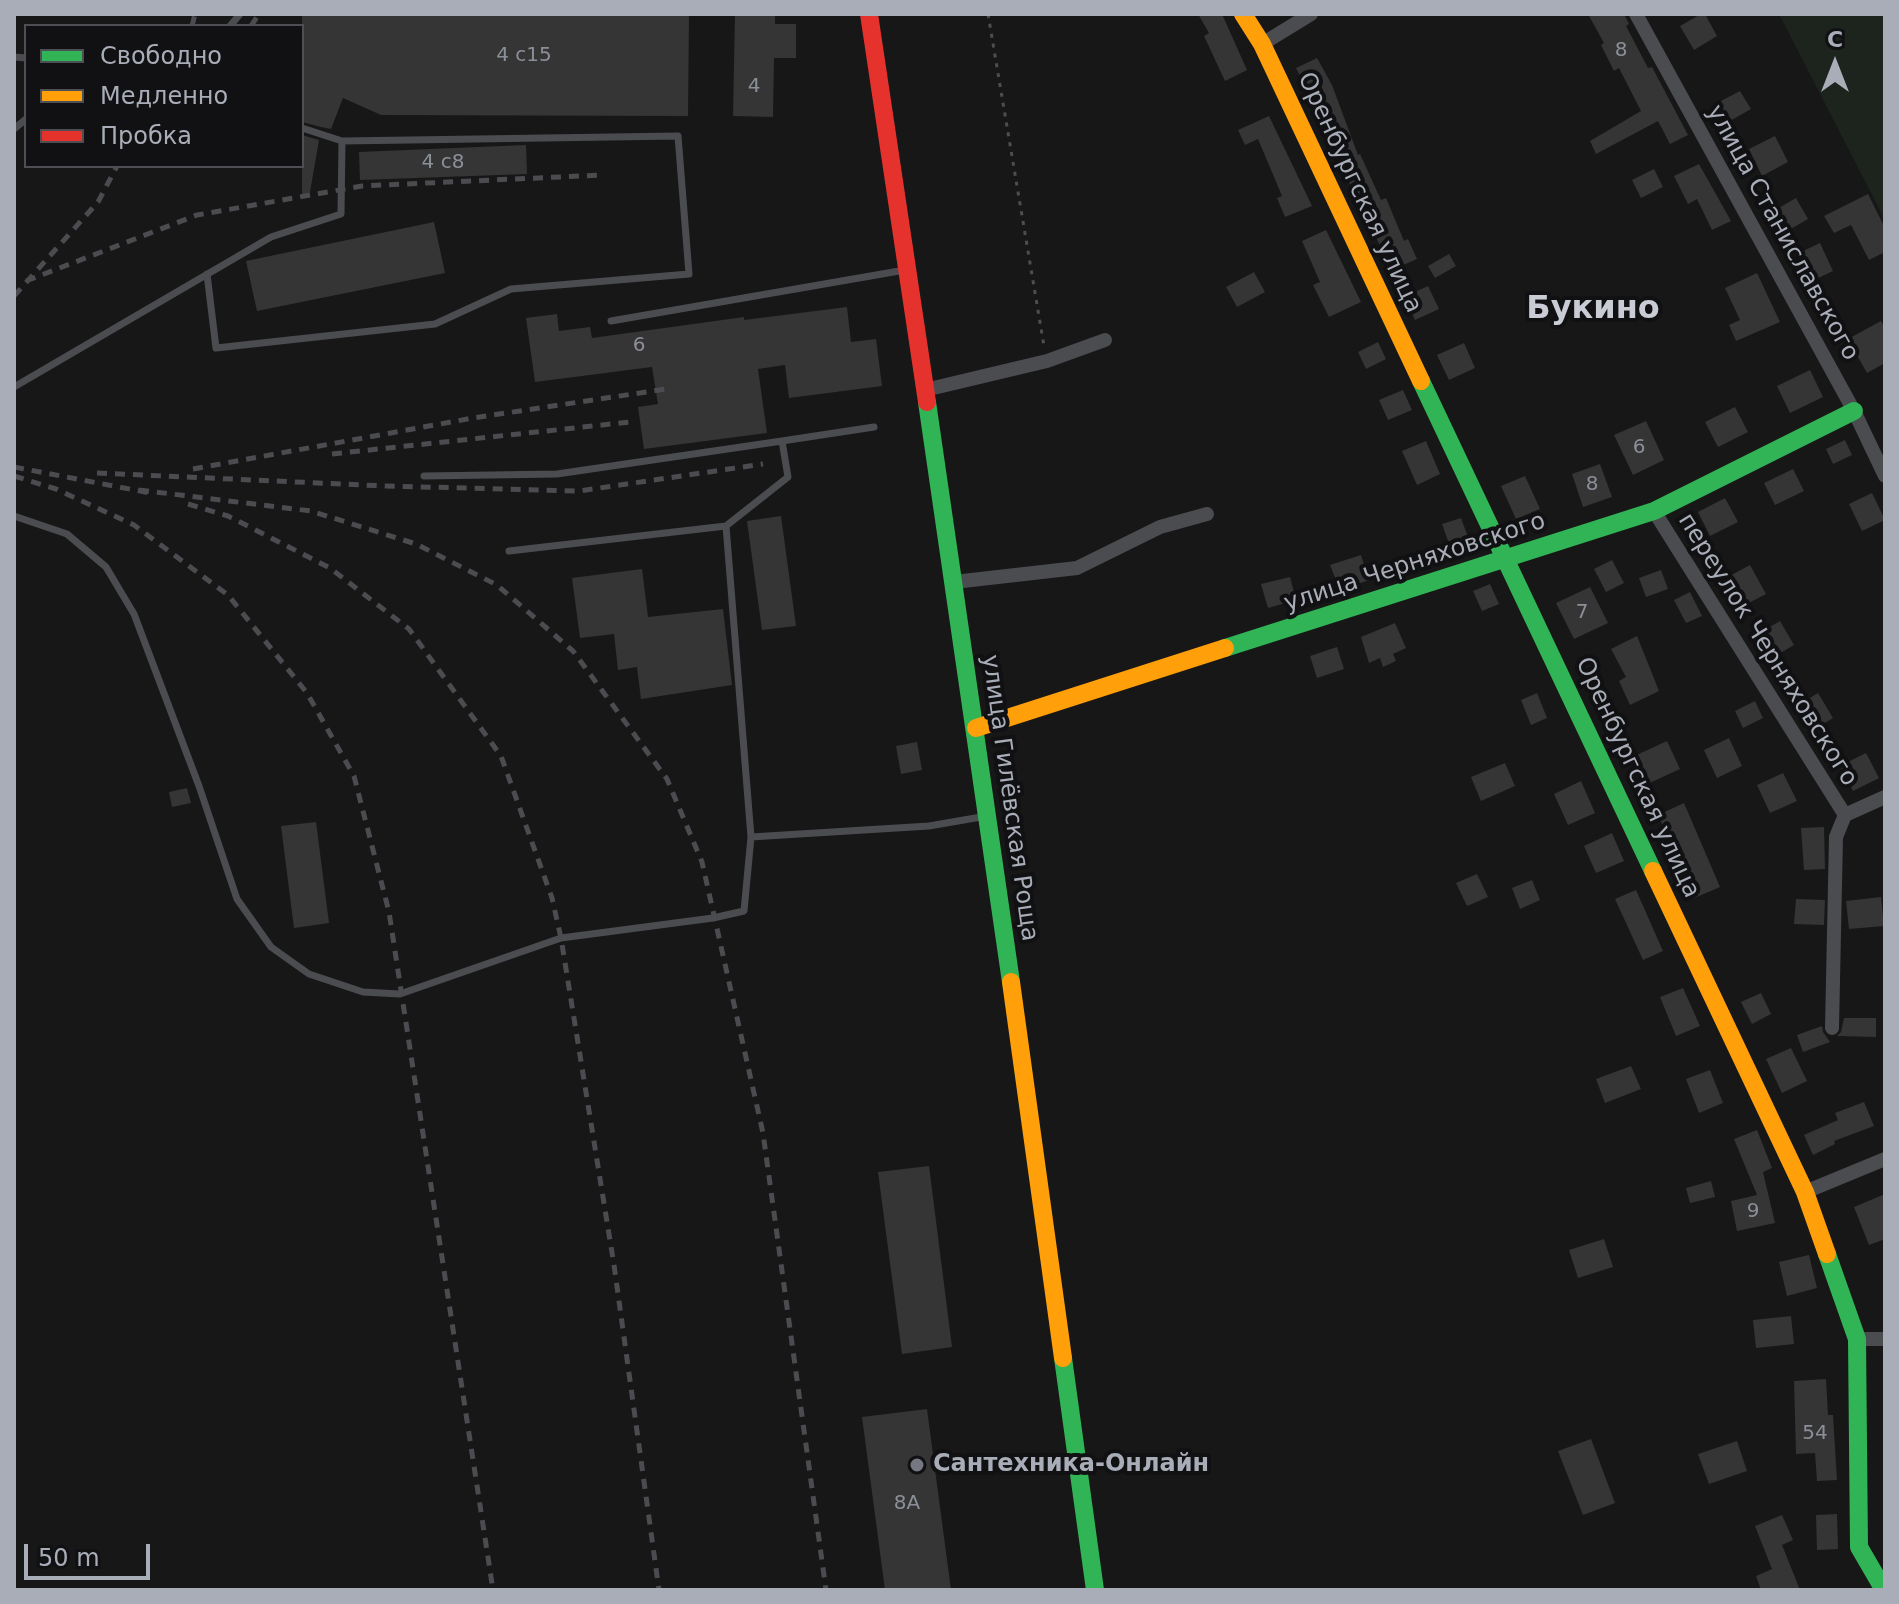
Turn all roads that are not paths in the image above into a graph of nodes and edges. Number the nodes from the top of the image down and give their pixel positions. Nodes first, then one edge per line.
1 (869, 14) edge
2 (1243, 14) edge
3 (1311, 14) edge
4 (1636, 14) edge
5 (1262, 44) junction
6 (304, 129) edge
7 (342, 141) junction
8 (907, 269) junction
9 (207, 274) junction
10 (611, 321) dead end
11 (1105, 340) dead end
12 (14, 387) edge
13 (925, 390) junction
14 (1854, 411) junction
15 (874, 427) dead end
16 (782, 441) junction
17 (424, 476) dead end
18 (1885, 476) edge
19 (1654, 511) junction
20 (1207, 514) dead end
21 (14, 516) edge
22 (726, 526) junction
23 (509, 551) dead end
24 (1507, 560) junction
25 (954, 582) junction
26 (976, 728) junction
27 (1885, 797) edge
28 (1845, 815) junction
29 (987, 816) junction
30 (751, 837) junction
31 (1832, 1028) dead end
32 (1885, 1159) edge
33 (1805, 1192) junction
34 (1857, 1339) junction
35 (1885, 1339) edge
36 (1095, 1590) edge
37 (1884, 1590) edge

1 - 8 street, улица Гилёвская Роща
2 - 5 street, Оренбургская улица
3 - 5 street
4 - 14 street, улица Станиславского
5 - 24 street, Оренбургская улица
6 - 7 lane
7 - 9 lane
7 - 9 lane
8 - 10 lane
8 - 13 street, улица Гилёвская Роща
9 - 12 lane
11 - 13 street
13 - 25 street, улица Гилёвская Роща
14 - 18 street, улица Станиславского
14 - 19 street, улица Черняховского
15 - 16 lane
16 - 17 lane
16 - 22 lane
19 - 24 street, улица Черняховского
19 - 28 street, переулок Черняховского
20 - 25 street
21 - 30 lane
22 - 23 lane
22 - 30 lane
24 - 26 street, улица Черняховского
24 - 33 street, Оренбургская улица
25 - 26 street, улица Гилёвская Роща
26 - 29 street, улица Гилёвская Роща
27 - 28 street, переулок Черняховского
28 - 31 street
29 - 30 lane
29 - 36 street, улица Гилёвская Роща
32 - 33 street
33 - 34 street, Оренбургская улица
34 - 35 street
34 - 37 street, Оренбургская улица

